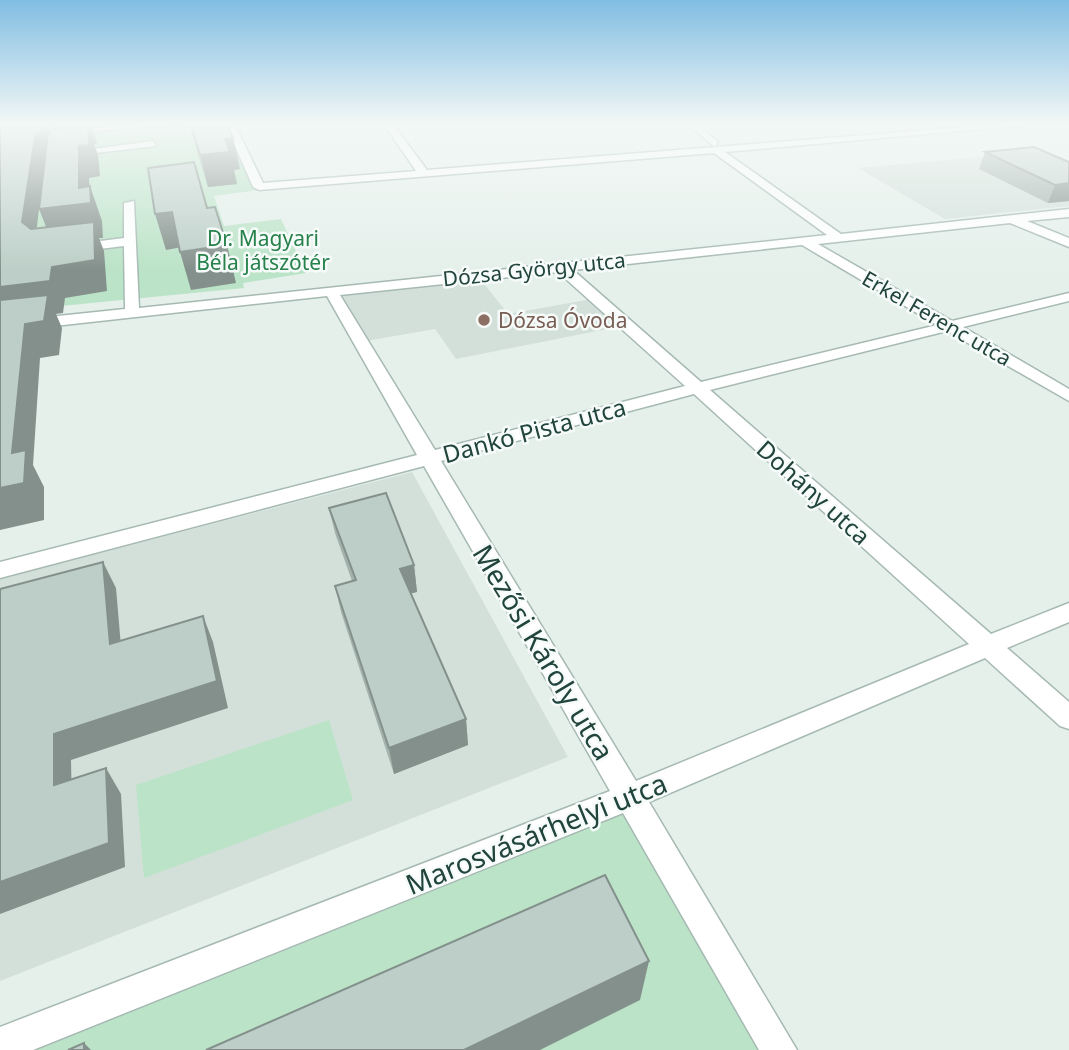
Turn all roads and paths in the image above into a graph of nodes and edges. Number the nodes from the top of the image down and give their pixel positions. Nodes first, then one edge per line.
1 (252, 172) edge
2 (446, 172) edge
3 (750, 172) edge
4 (424, 174) joint
5 (130, 203) dead end
6 (1069, 213) edge
7 (1012, 219) junction
8 (838, 237) junction
9 (130, 240) junction
10 (804, 241) junction
11 (1069, 243) edge
12 (55, 250) edge
13 (560, 266) junction
14 (330, 290) junction
15 (1069, 297) edge
16 (132, 311) junction
17 (0, 327) edge
18 (951, 327) junction
19 (697, 388) junction
20 (1069, 396) edge
21 (429, 457) junction
22 (0, 570) edge
23 (1069, 612) edge
24 (988, 646) junction
25 (1069, 718) edge
26 (630, 797) junction
27 (0, 1045) edge
28 (779, 1050) edge

1 - 4 street
2 - 4 street
3 - 8 street
5 - 9 street
6 - 7 street, Dózsa György utca
7 - 8 street, Dózsa György utca
7 - 11 street
8 - 10 street, Dózsa György utca
9 - 12 street
9 - 16 street
10 - 13 street, Dózsa György utca
10 - 18 street, Erkel Ferenc utca
13 - 14 street, Dózsa György utca
13 - 19 street, Dohány utca
14 - 16 street, Dózsa György utca
14 - 21 street, Mezősi Károly utca
15 - 18 street, Dankó Pista utca
16 - 17 street, Dózsa György utca
18 - 19 street, Dankó Pista utca
18 - 20 street, Erkel Ferenc utca
19 - 21 street, Dankó Pista utca
19 - 24 street, Dohány utca
21 - 22 street, Dankó Pista utca
21 - 26 street, Mezősi Károly utca
23 - 24 street, Marosvásárhelyi utca
24 - 25 street, Dohány utca
24 - 26 street, Marosvásárhelyi utca
26 - 27 street, Marosvásárhelyi utca
26 - 28 street, Mezősi Károly utca

